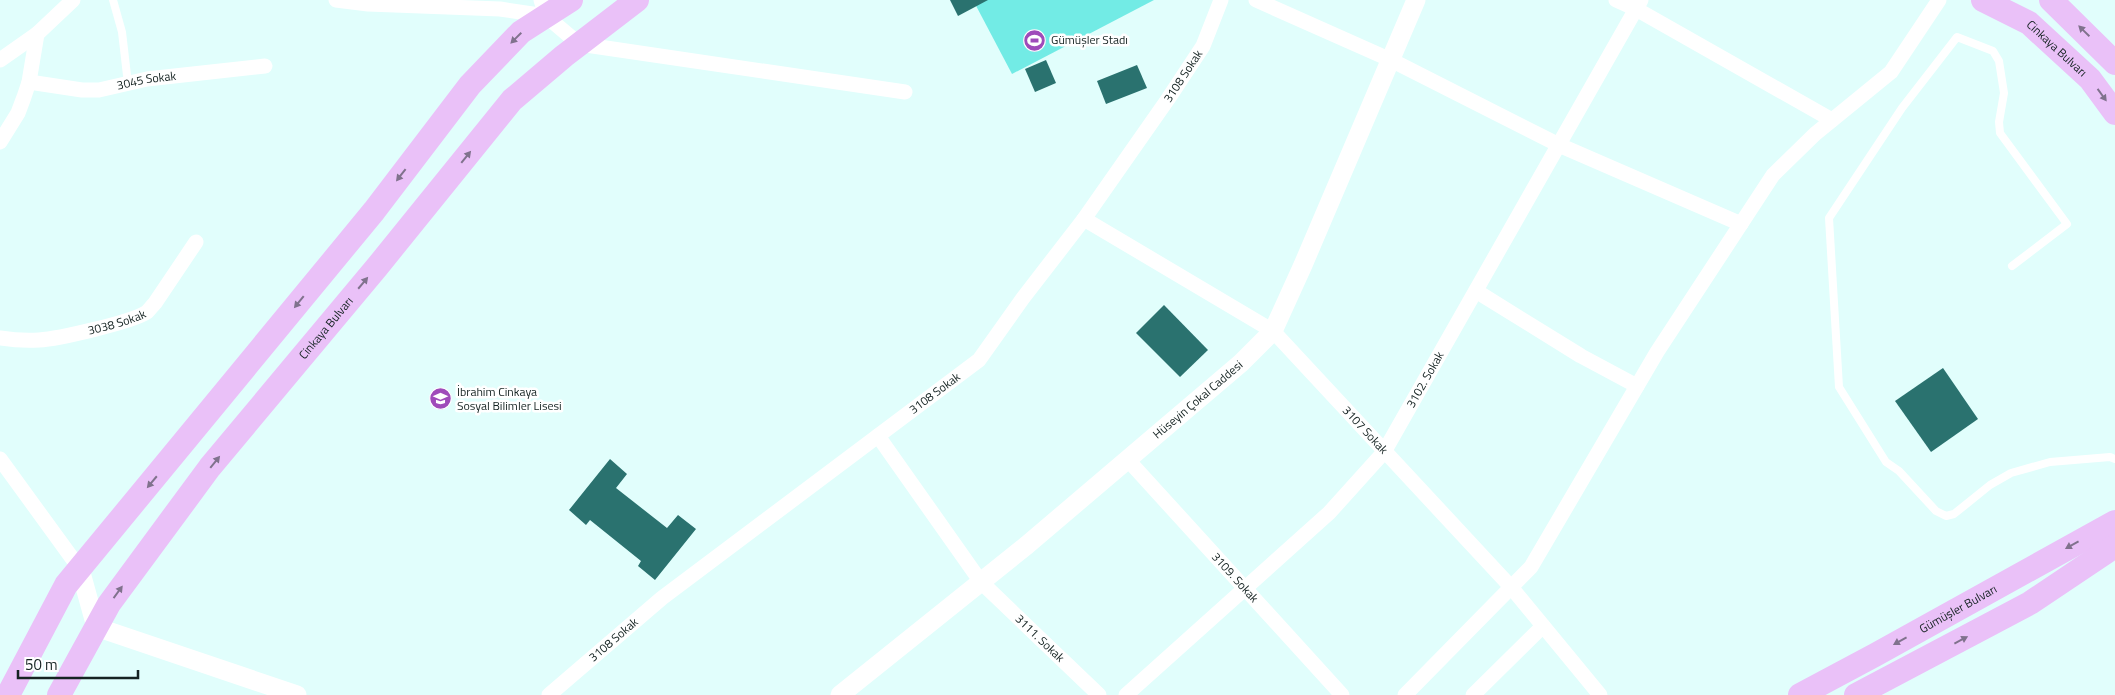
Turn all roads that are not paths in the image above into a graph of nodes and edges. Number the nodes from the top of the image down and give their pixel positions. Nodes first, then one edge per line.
1 (73, 0) edge
2 (113, 0) edge
3 (336, 0) edge
4 (571, 0) edge
5 (637, 0) edge
6 (1221, 0) edge
7 (1256, 0) edge
8 (1416, 0) edge
9 (1616, 0) edge
10 (1939, 0) edge
11 (1983, 0) edge
12 (2051, 0) edge
13 (368, 2) edge
14 (1639, 4) edge
15 (543, 8) edge
16 (37, 34) junction
17 (579, 44) junction
18 (0, 60) edge
19 (1390, 60) junction
20 (2115, 63) edge
21 (265, 66) dead end
22 (29, 82) junction
23 (128, 84) junction
24 (905, 92) dead end
25 (2115, 113) edge
26 (1832, 120) junction
27 (0, 142) edge
28 (1559, 145) junction
29 (1084, 219) junction
30 (1741, 224) junction
31 (196, 242) dead end
32 (2012, 266) dead end
33 (1476, 291) junction
34 (1273, 331) junction
35 (0, 338) edge
36 (1637, 386) junction
37 (878, 436) junction
38 (1384, 452) junction
39 (0, 459) edge
40 (2115, 459) edge
41 (1128, 460) junction
42 (2115, 522) edge
43 (2115, 546) edge
44 (80, 569) junction
45 (981, 582) junction
46 (1511, 587) junction
47 (1245, 588) junction
48 (1544, 626) junction
49 (96, 627) junction
50 (8, 695) edge
51 (59, 695) edge
52 (297, 695) edge
53 (549, 695) edge
54 (840, 695) edge
55 (1100, 695) edge
56 (1126, 695) edge
57 (1342, 695) edge
58 (1406, 695) edge
59 (1473, 695) edge
60 (1600, 695) edge
61 (1800, 695) edge
62 (1856, 695) edge

1 - 16 street
2 - 23 lane
3 - 13 street
4 - 15 main road
5 - 17 main road, Cinkaya Bulvarı
6 - 29 street, 3108 Sokak
7 - 19 street
8 - 19 street, Hüseyin Çokal Caddesi
9 - 14 street
10 - 26 street
11 -> 25 main road, Cinkaya Bulvarı
20 -> 12 main road
13 - 15 street
14 - 26 street
14 - 28 street, 3102. Sokak
15 - 17 street
15 -> 44 main road
16 - 18 street
16 - 22 street
17 - 24 street
49 -> 17 main road, Cinkaya Bulvarı
19 - 28 street
19 - 34 street, Hüseyin Çokal Caddesi
21 - 23 street, 3045 Sokak
22 - 23 street, 3045 Sokak
22 - 27 street
26 - 30 street
28 - 30 street
28 - 33 street, 3102. Sokak
29 - 34 street, 3107 Sokak
29 - 37 street, 3108 Sokak
30 - 36 street
31 - 35 street, 3038 Sokak
32 - 40 lane
33 - 36 street
33 - 38 street, 3102. Sokak
34 - 38 street, 3107 Sokak
34 - 41 street, Hüseyin Çokal Caddesi
36 - 46 street
37 - 45 street, 3111. Sokak
37 - 53 street, 3108 Sokak
38 - 46 street, 3107 Sokak
38 - 47 street, 3102. Sokak
39 - 44 street
41 - 45 street, Hüseyin Çokal Caddesi
41 - 47 street, 3109. Sokak
42 -> 61 main road, Gümüşler Bulvarı
62 -> 43 main road
44 - 49 street
44 - 50 main road
45 - 54 street, Hüseyin Çokal Caddesi
45 - 55 street, 3111. Sokak
46 - 48 street, 3107 Sokak
46 - 58 street
47 - 56 street, 3102. Sokak
47 - 57 street, 3109. Sokak
48 - 59 street
48 - 60 street, 3107 Sokak
49 - 51 main road, Cinkaya Bulvarı
49 - 52 street

